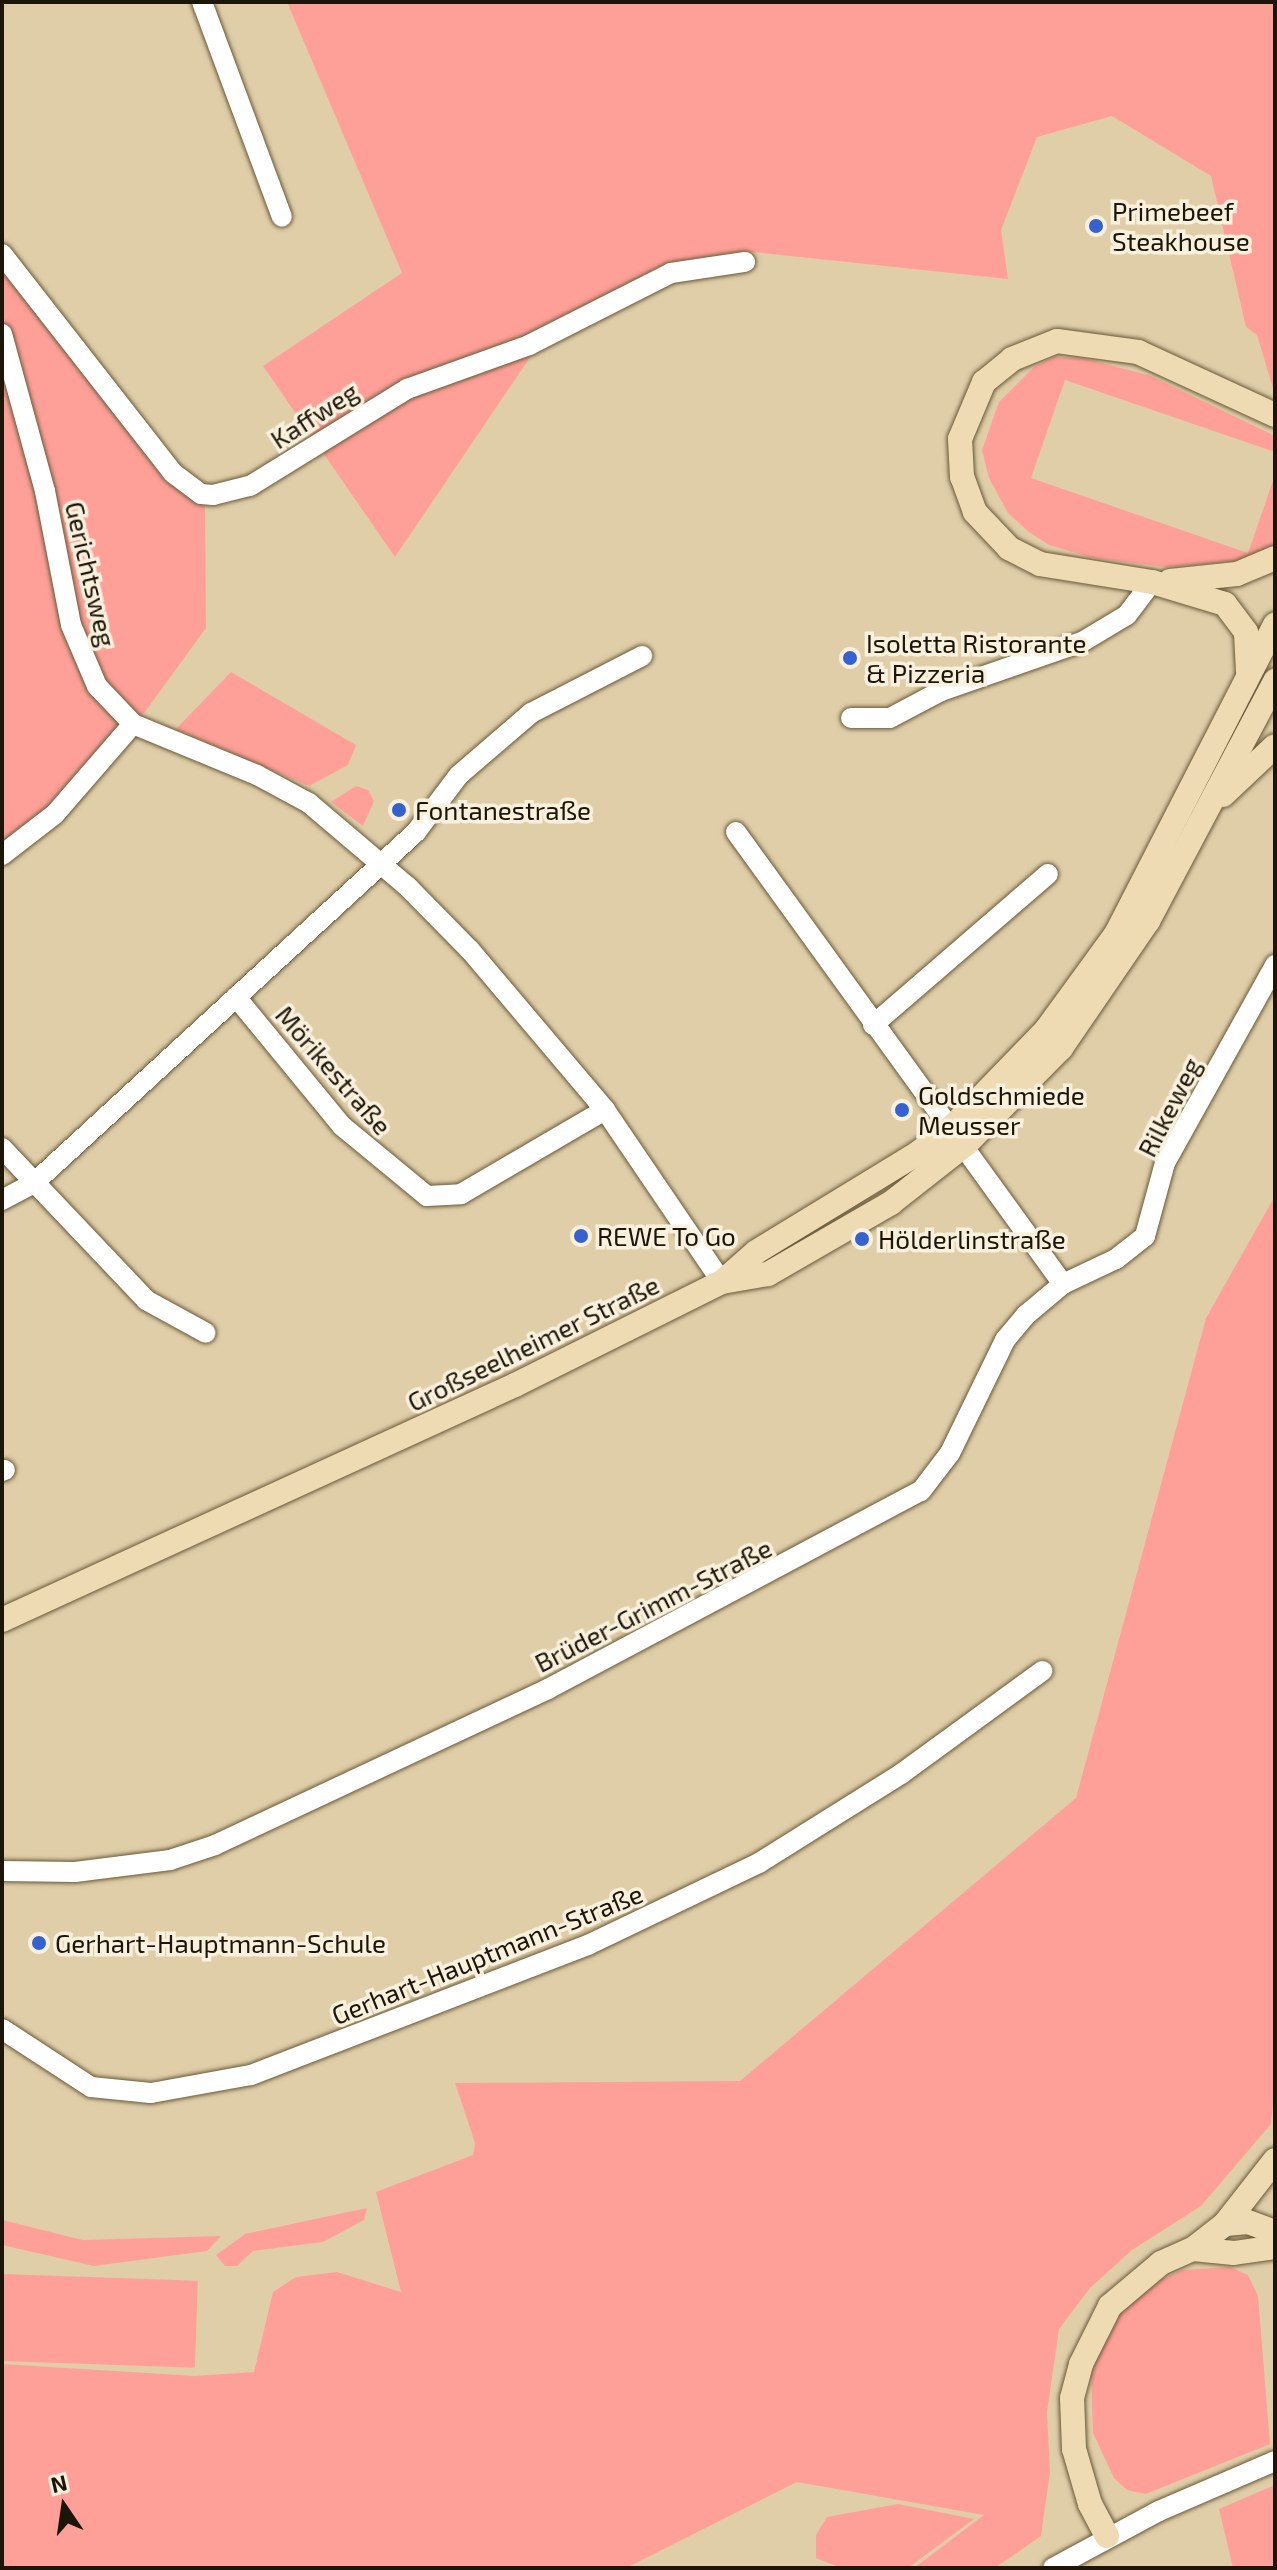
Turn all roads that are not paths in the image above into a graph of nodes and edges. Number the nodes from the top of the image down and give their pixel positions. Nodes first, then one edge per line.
1 (202, 2) edge
2 (282, 217) dead end
3 (2, 254) edge
4 (745, 262) dead end
5 (2, 334) edge
6 (1275, 415) edge
7 (1275, 558) edge
8 (1152, 582) junction
9 (1275, 624) edge
10 (642, 656) dead end
11 (1247, 674) junction
12 (1275, 681) edge
13 (851, 718) dead end
14 (133, 724) junction
15 (1275, 746) edge
16 (1202, 817) junction
17 (736, 832) dead end
18 (2, 855) edge
19 (381, 863) junction
20 (1048, 874) dead end
21 (1275, 965) edge
22 (236, 997) junction
23 (873, 1025) junction
24 (605, 1110) junction
25 (959, 1135) junction
26 (2, 1148) edge
27 (34, 1183) junction
28 (2, 1200) edge
29 (722, 1282) junction
30 (1063, 1284) junction
31 (206, 1333) dead end
32 (2, 1620) edge
33 (1042, 1671) dead end
34 (2, 1871) edge
35 (2, 2029) edge
36 (1275, 2160) edge
37 (1225, 2224) junction
38 (1275, 2232) edge
39 (1275, 2247) edge
40 (1193, 2249) junction
41 (1275, 2461) edge
42 (1107, 2536) junction
43 (1053, 2568) edge

1 - 2 street
3 - 4 street, Kaffweg
5 - 14 street, Gerichtsweg
6 - 8 main road
7 - 8 main road
8 - 11 main road
8 - 13 street
9 - 11 main road
10 - 19 street
11 - 25 main road
12 - 16 main road, Großseelheimer Straße
14 - 18 street
14 - 19 street
15 - 16 main road
16 - 25 main road, Großseelheimer Straße
17 - 23 street
19 - 22 street
19 - 24 street
20 - 23 street
21 - 30 street, Rilkeweg
22 - 24 street, Mörikestraße
22 - 27 street
23 - 25 street
24 - 29 street
25 - 29 main road, Großseelheimer Straße
25 - 30 street
26 - 27 street
27 - 28 street
27 - 31 street
29 - 32 main road, Großseelheimer Straße
30 - 34 street, Brüder-Grimm-Straße
33 - 35 street, Gerhart-Hauptmann-Straße
36 - 37 main road
37 - 38 main road
37 - 40 main road
39 - 40 main road
40 - 42 main road
41 - 42 street
42 - 43 street

